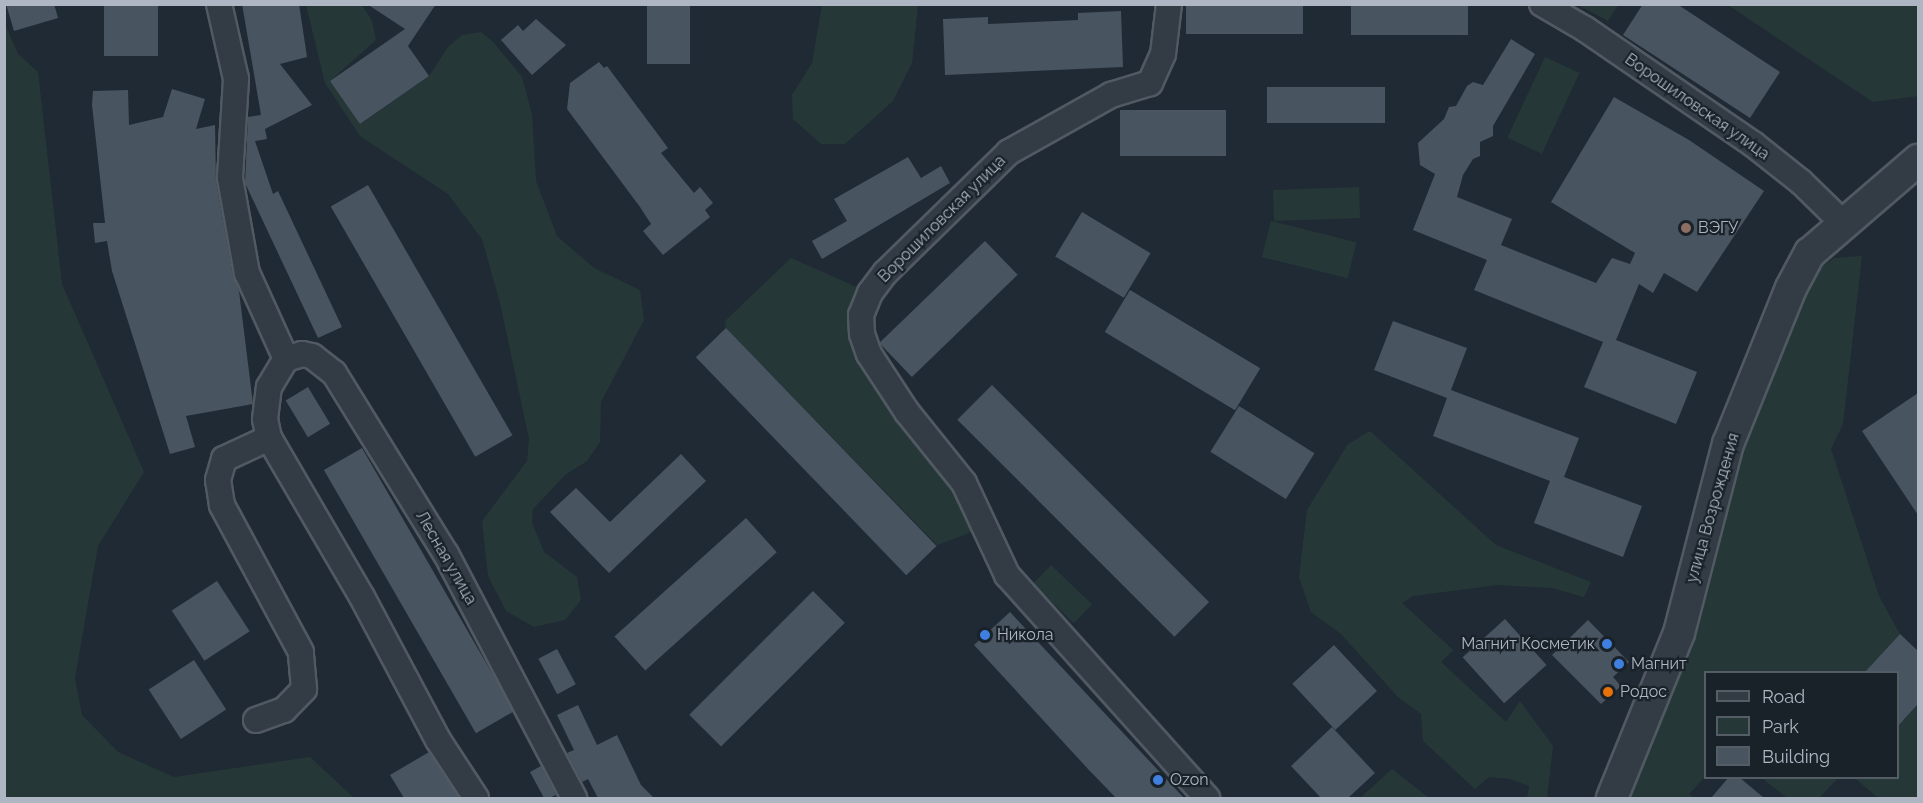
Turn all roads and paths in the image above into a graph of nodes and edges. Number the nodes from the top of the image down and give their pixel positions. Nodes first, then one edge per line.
1 (219, 4) edge
2 (1169, 4) edge
3 (1542, 4) edge
4 (1918, 160) edge
5 (1842, 222) junction
6 (286, 359) junction
7 (269, 438) junction
8 (256, 720) dead end
9 (476, 798) edge
10 (574, 798) edge
11 (1207, 798) edge
12 (1612, 798) edge

1 - 6 street
2 - 11 street, Ворошиловская улица
3 - 5 street, Ворошиловская улица
4 - 5 street, улица Возрождения
5 - 12 street, улица Возрождения
6 - 7 street
6 - 10 street, Лесная улица
7 - 8 street
7 - 9 street

